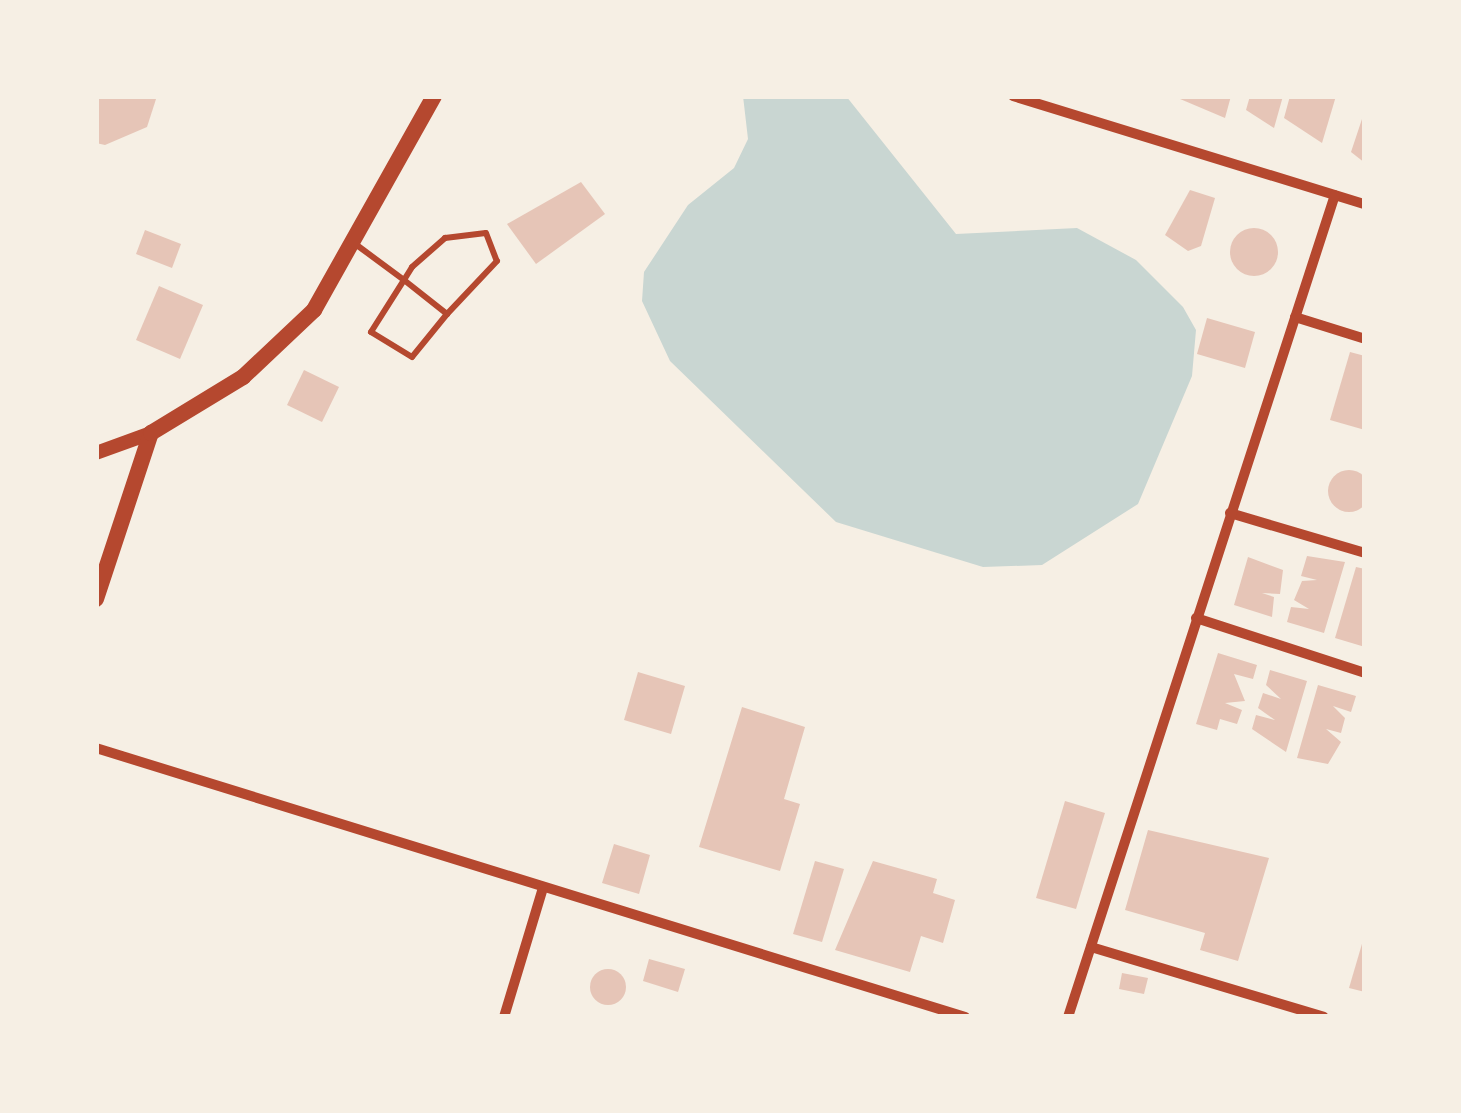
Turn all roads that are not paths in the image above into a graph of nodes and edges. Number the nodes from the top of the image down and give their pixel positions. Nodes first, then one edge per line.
1 (434, 96) edge
2 (1013, 96) edge
3 (1335, 195) junction
4 (1365, 204) edge
5 (358, 246) junction
6 (404, 280) junction
7 (447, 314) junction
8 (1295, 317) junction
9 (1365, 339) edge
10 (151, 433) junction
11 (96, 453) edge
12 (1230, 513) junction
13 (1365, 554) edge
14 (96, 599) edge
15 (1196, 618) junction
16 (1365, 673) edge
17 (96, 748) edge
18 (543, 888) junction
19 (1091, 946) junction
20 (505, 1017) edge
21 (965, 1017) edge
22 (1069, 1017) edge
23 (1324, 1017) edge

1 - 5 main road
2 - 3 street
3 - 4 street
3 - 8 street
5 - 6 lane
5 - 10 main road
6 - 7 lane
6 - 7 lane
6 - 7 lane
8 - 9 street
8 - 12 street
10 - 11 street
10 - 14 main road
12 - 13 street
12 - 15 street
15 - 16 street
15 - 19 street
17 - 18 street
18 - 20 street
18 - 21 street
19 - 22 street
19 - 23 street

